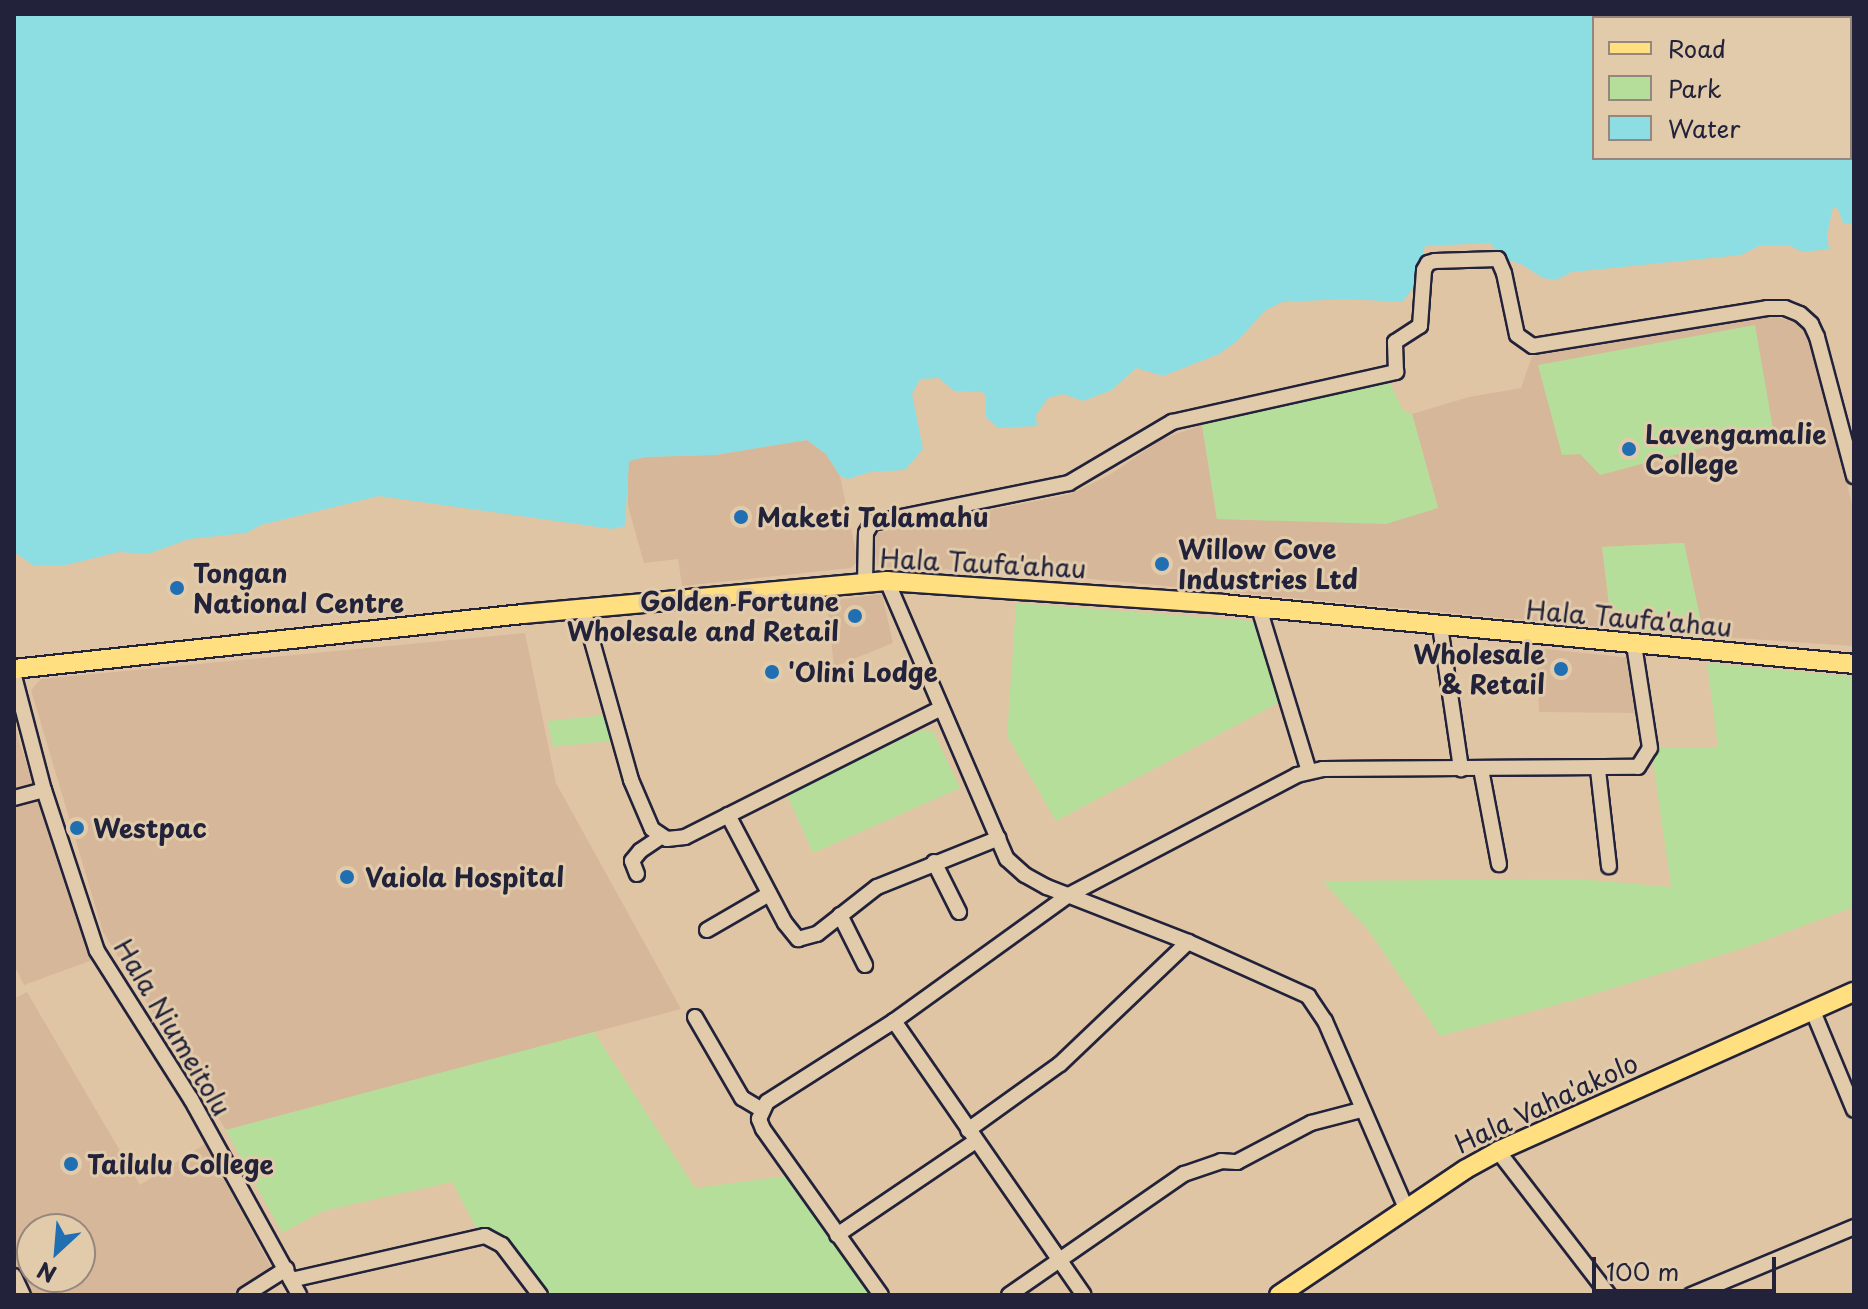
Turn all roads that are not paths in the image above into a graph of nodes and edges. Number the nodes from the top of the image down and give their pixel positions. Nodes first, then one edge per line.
1 (1853, 471) edge
2 (887, 581) junction
3 (865, 583) junction
4 (1259, 608) junction
5 (583, 609) junction
6 (1440, 626) junction
7 (1634, 645) junction
8 (1854, 664) edge
9 (14, 669) edge
10 (14, 676) edge
11 (941, 708) junction
12 (1461, 769) junction
13 (1481, 769) junction
14 (1598, 770) junction
15 (1309, 772) junction
16 (44, 790) junction
17 (14, 798) edge
18 (728, 815) junction
19 (661, 837) junction
20 (999, 838) junction
21 (934, 862) junction
22 (1499, 864) dead end
23 (1609, 866) dead end
24 (637, 874) dead end
25 (769, 894) junction
26 (1067, 896) junction
27 (959, 912) dead end
28 (840, 915) junction
29 (707, 930) dead end
30 (1188, 942) junction
31 (865, 965) dead end
32 (1854, 992) edge
33 (1812, 1009) junction
34 (695, 1017) dead end
35 (894, 1021) junction
36 (762, 1110) junction
37 (1361, 1110) junction
38 (1854, 1110) edge
39 (972, 1136) junction
40 (1498, 1151) junction
41 (1406, 1208) junction
42 (1854, 1227) edge
43 (837, 1235) junction
44 (1060, 1261) junction
45 (288, 1275) junction
46 (14, 1276) edge
47 (23, 1295) edge
48 (245, 1295) edge
49 (299, 1295) edge
50 (540, 1295) edge
51 (881, 1295) edge
52 (1009, 1295) edge
53 (1084, 1295) edge
54 (1279, 1295) edge
55 (1609, 1295) edge
56 (1691, 1295) edge

1 - 3 street
2 - 3 main road, Hala Taufa'ahau
2 - 4 main road, Hala Taufa'ahau
2 - 11 street
3 - 5 main road, Hala Taufa'ahau
4 - 6 main road, Hala Taufa'ahau
4 - 15 street
5 - 9 main road, Hala Taufa'ahau
5 - 19 street
6 - 7 main road, Hala Taufa'ahau
6 - 12 street
7 - 8 main road, Hala Taufa'ahau
7 - 14 street
10 - 16 street, Hala Niumeitolu
11 - 18 street
11 - 20 street
12 - 13 street
12 - 15 street
13 - 14 street
13 - 22 street
14 - 23 street
15 - 26 street
16 - 17 street
16 - 45 street, Hala Niumeitolu
18 - 19 street
18 - 25 street
19 - 24 street
20 - 21 street
20 - 26 street
21 - 27 street
21 - 28 street
25 - 28 street
25 - 29 street
26 - 30 street
26 - 35 street
28 - 31 street
30 - 37 street
30 - 39 street
32 - 33 main road, Hala Vaha'akolo
33 - 38 street
33 - 40 main road, Hala Vaha'akolo
34 - 36 street
35 - 36 street
35 - 39 street
36 - 43 street
37 - 41 street
37 - 44 street
39 - 43 street
39 - 44 street
40 - 41 main road, Hala Vaha'akolo
40 - 55 street
41 - 54 main road, Hala Vaha'akolo
42 - 56 street
43 - 51 street
44 - 52 street
44 - 53 street
45 - 48 street
45 - 49 street, Hala Niumeitolu
45 - 50 street
46 - 47 street

